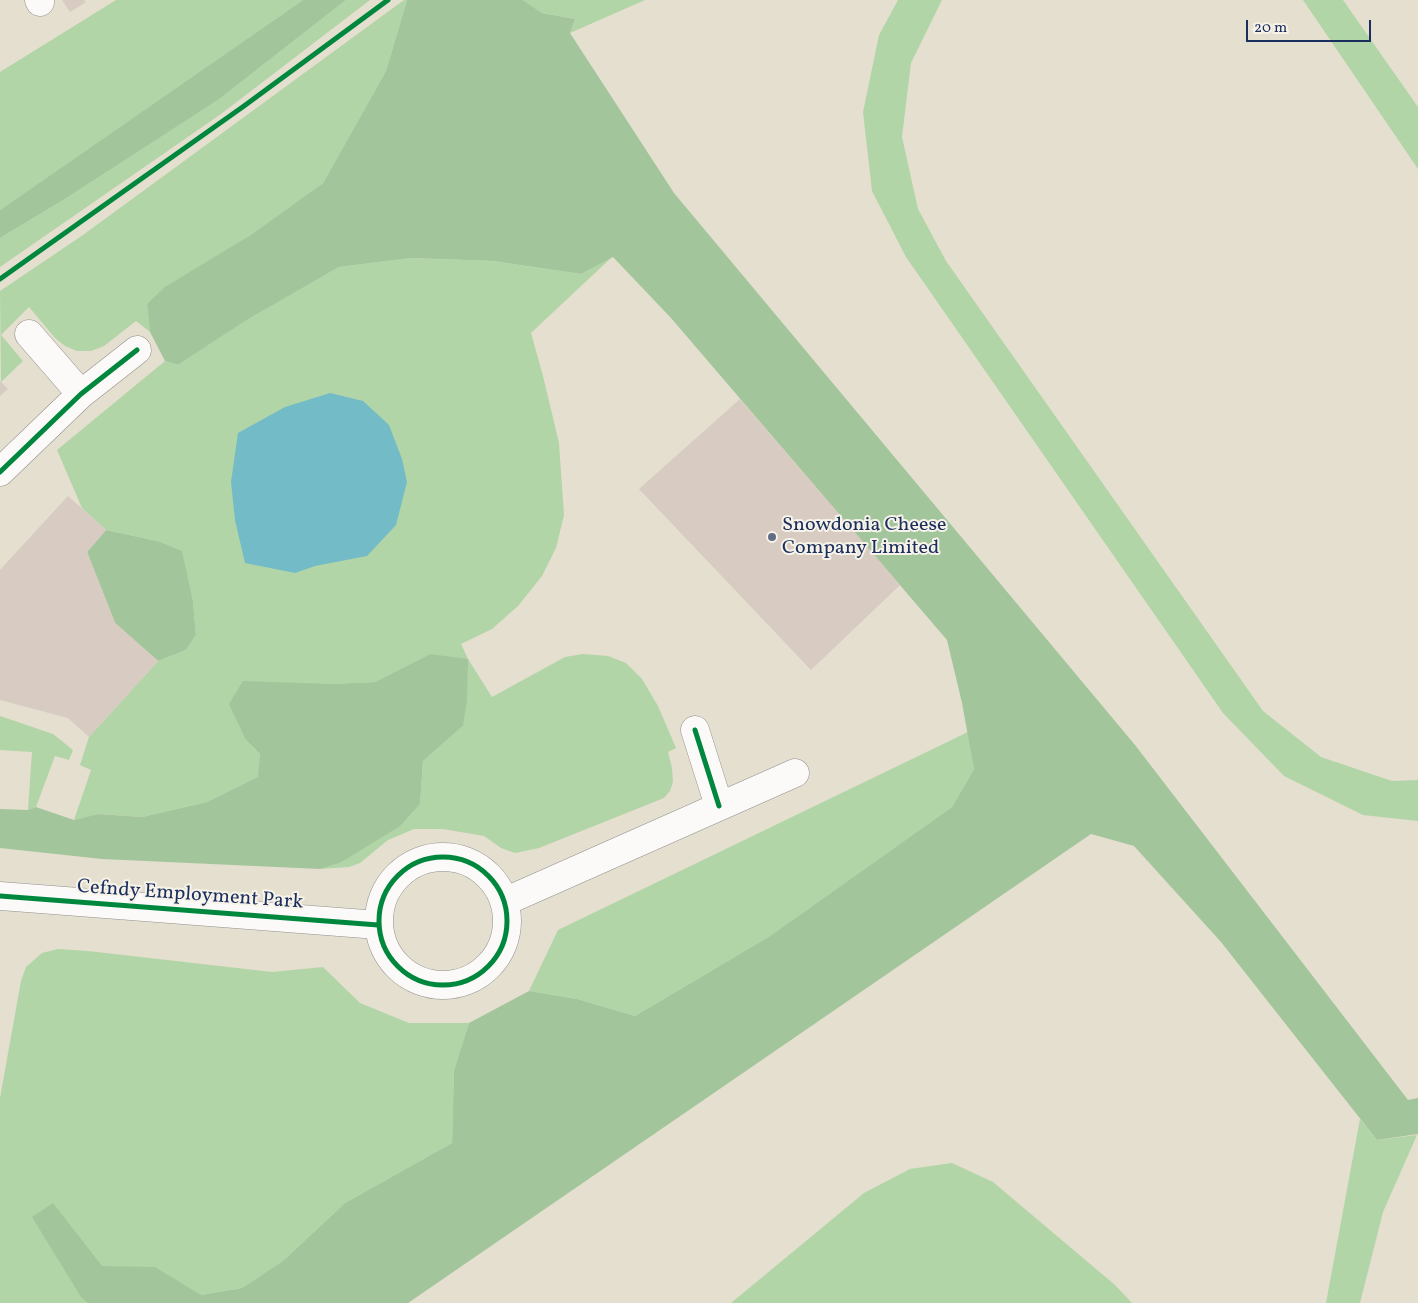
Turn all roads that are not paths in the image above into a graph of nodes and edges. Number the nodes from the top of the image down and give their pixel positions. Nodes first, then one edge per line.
1 (28, 334) dead end
2 (137, 350) dead end
3 (81, 394) junction
4 (0, 472) edge
5 (695, 730) dead end
6 (795, 773) dead end
7 (719, 806) junction
8 (0, 897) edge
9 (504, 902) junction
10 (378, 925) junction

1 - 3 street
2 - 3 street
3 - 4 street
5 - 7 street
6 - 7 street
7 - 9 street
8 - 10 street, Cefndy Employment Park
9 - 10 street
9 - 10 street

